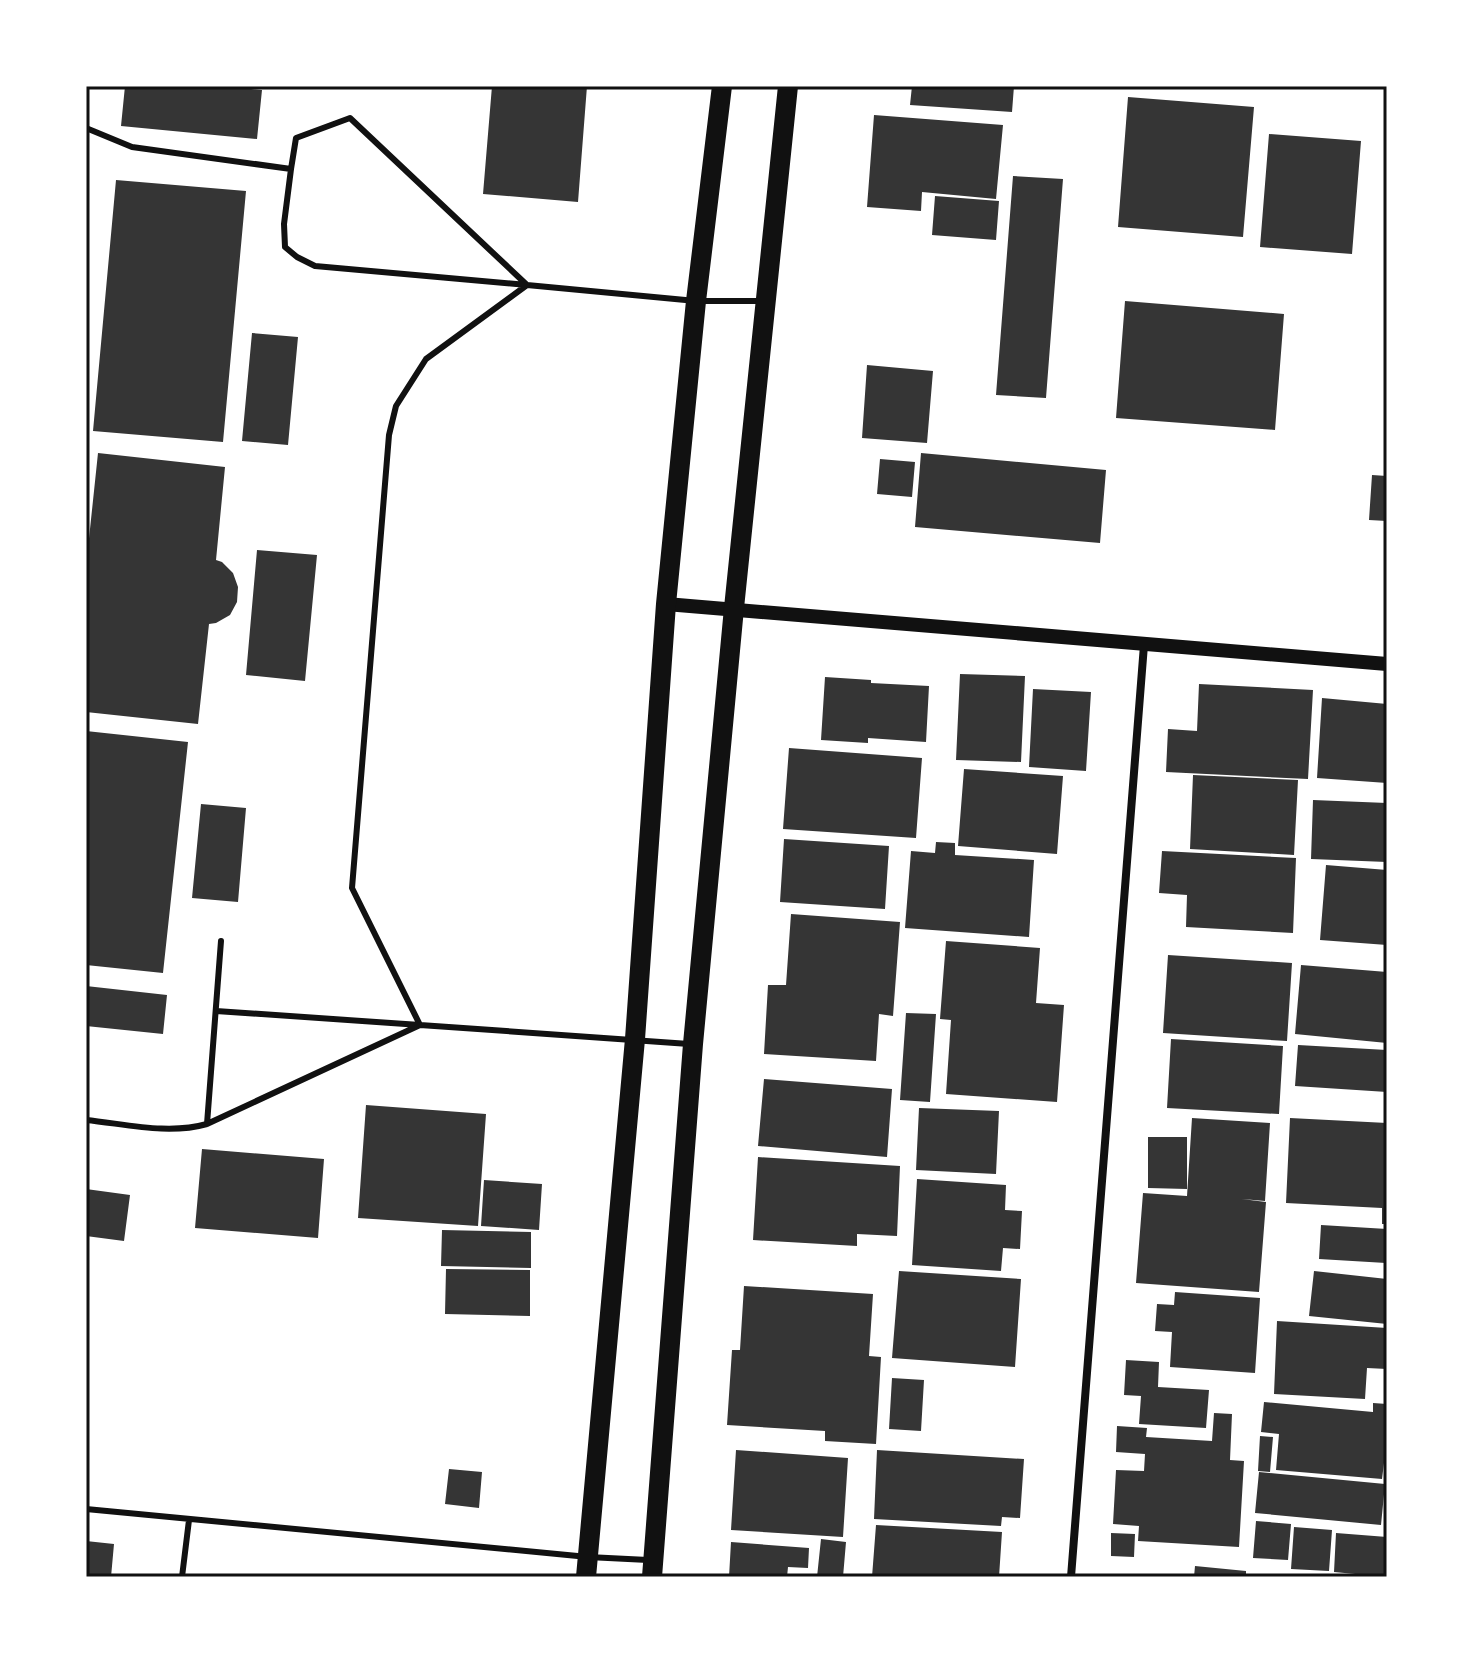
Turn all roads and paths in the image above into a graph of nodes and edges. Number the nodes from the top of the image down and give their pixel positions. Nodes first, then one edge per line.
1 (722, 86) edge
2 (788, 86) edge
3 (86, 128) edge
4 (291, 169) junction
5 (527, 285) junction
6 (696, 301) junction
7 (765, 301) junction
8 (666, 604) junction
9 (734, 608) junction
10 (1144, 645) junction
11 (1387, 664) edge
12 (221, 941) dead end
13 (216, 1011) junction
14 (420, 1025) junction
15 (635, 1039) junction
16 (693, 1044) junction
17 (86, 1120) edge
18 (207, 1124) junction
19 (86, 1509) edge
20 (189, 1520) junction
21 (587, 1567) edge
22 (652, 1569) edge
23 (182, 1577) edge
24 (1071, 1577) edge

1 - 6 main road
2 - 7 main road
3 - 4 lane
4 - 5 lane
4 - 5 lane
5 - 6 lane
5 - 14 lane
6 - 7 lane
6 - 8 main road
7 - 9 main road
8 - 9 street
8 - 15 main road
9 - 10 street
9 - 16 main road
10 - 11 street
10 - 24 street
12 - 13 lane
13 - 14 lane
13 - 18 lane
14 - 15 lane
14 - 18 lane
15 - 16 lane
15 - 21 main road
16 - 22 main road
17 - 18 lane
19 - 20 lane
20 - 21 lane
20 - 23 lane
21 - 22 lane

